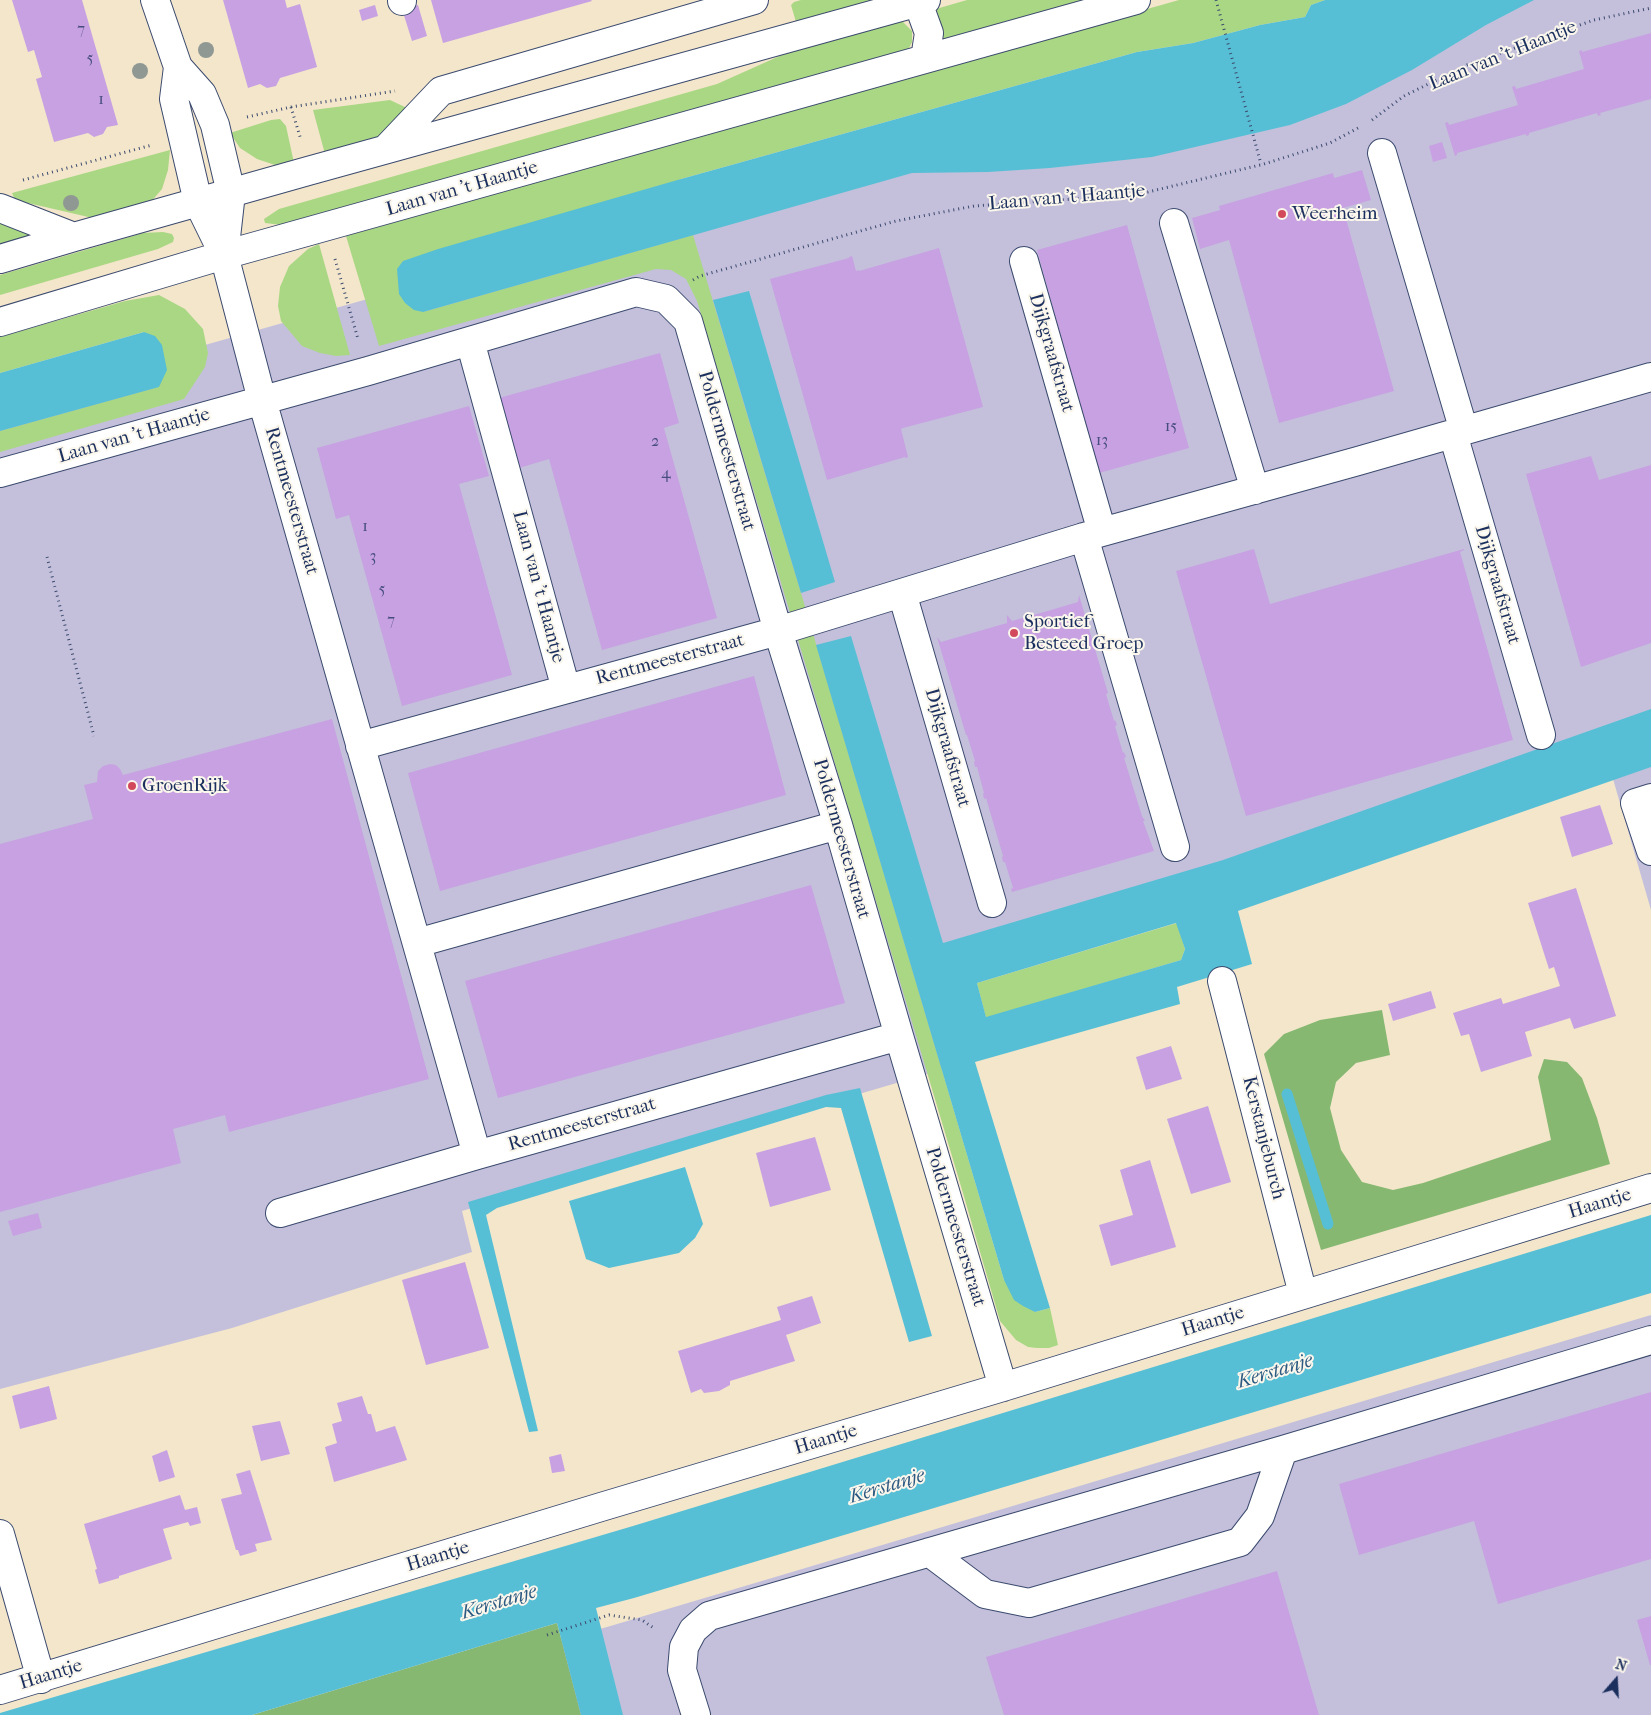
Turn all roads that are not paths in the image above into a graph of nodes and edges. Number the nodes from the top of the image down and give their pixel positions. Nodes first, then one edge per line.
1 (155, 0) edge
2 (754, 0) edge
3 (1136, 0) edge
4 (921, 1) edge
5 (926, 59) junction
6 (178, 67) junction
7 (386, 149) junction
8 (1382, 153) dead end
9 (231, 193) junction
10 (198, 202) junction
11 (0, 208) edge
12 (1174, 223) dead end
13 (74, 237) junction
14 (224, 255) junction
15 (0, 259) edge
16 (1024, 261) dead end
17 (666, 299) joint
18 (0, 322) edge
19 (470, 341) junction
20 (1651, 377) edge
21 (262, 400) junction
22 (1459, 432) junction
23 (0, 473) edge
24 (1255, 490) junction
25 (1093, 534) junction
26 (902, 593) junction
27 (778, 631) junction
28 (566, 689) junction
29 (1541, 735) dead end
30 (360, 746) junction
31 (1651, 798) edge
32 (838, 825) junction
33 (1175, 847) dead end
34 (1651, 851) edge
35 (992, 903) dead end
36 (417, 943) junction
37 (1222, 981) dead end
38 (899, 1036) junction
39 (477, 1155) junction
40 (1651, 1188) edge
41 (280, 1213) dead end
42 (1303, 1294) junction
43 (1651, 1340) edge
44 (1003, 1387) junction
45 (1282, 1450) junction
46 (0, 1534) edge
47 (929, 1552) junction
48 (41, 1678) junction
49 (0, 1690) edge
50 (696, 1715) edge

1 - 6 street
2 - 7 street
3 - 5 street, Laan van 't Haantje
4 - 5 street
4 - 7 street
5 - 14 street, Laan van 't Haantje
6 - 9 street
6 - 10 street
7 - 9 street
8 - 22 street, Dijkgraafstraat
9 - 10 street
9 - 14 street
10 - 13 street
10 - 14 street
11 - 13 street
12 - 24 street
13 - 15 street
14 - 18 street, Laan van 't Haantje
14 - 21 street, Rentmeesterstraat
16 - 25 street, Dijkgraafstraat
17 - 19 street, Laan van 't Haantje
17 - 27 street, Poldermeesterstraat
19 - 21 street, Laan van 't Haantje
19 - 28 street, Laan van 't Haantje
20 - 22 street
21 - 23 street, Laan van 't Haantje
21 - 30 street, Rentmeesterstraat
22 - 24 street
22 - 29 street, Dijkgraafstraat
24 - 25 street
25 - 26 street
25 - 33 street, Dijkgraafstraat
26 - 27 street
26 - 35 street, Dijkgraafstraat
27 - 28 street, Rentmeesterstraat
27 - 32 street, Poldermeesterstraat
28 - 30 street, Rentmeesterstraat
30 - 36 street, Rentmeesterstraat
31 - 34 street
32 - 36 street
32 - 38 street, Poldermeesterstraat
36 - 39 street, Rentmeesterstraat
37 - 42 street, Kerstanjeburch
38 - 39 street, Rentmeesterstraat
38 - 44 street, Poldermeesterstraat
39 - 41 street
40 - 42 street, Haantje
42 - 44 street, Haantje
43 - 45 street
44 - 48 street, Haantje
45 - 47 street
45 - 47 street
46 - 48 street
47 - 50 street
48 - 49 street, Haantje

